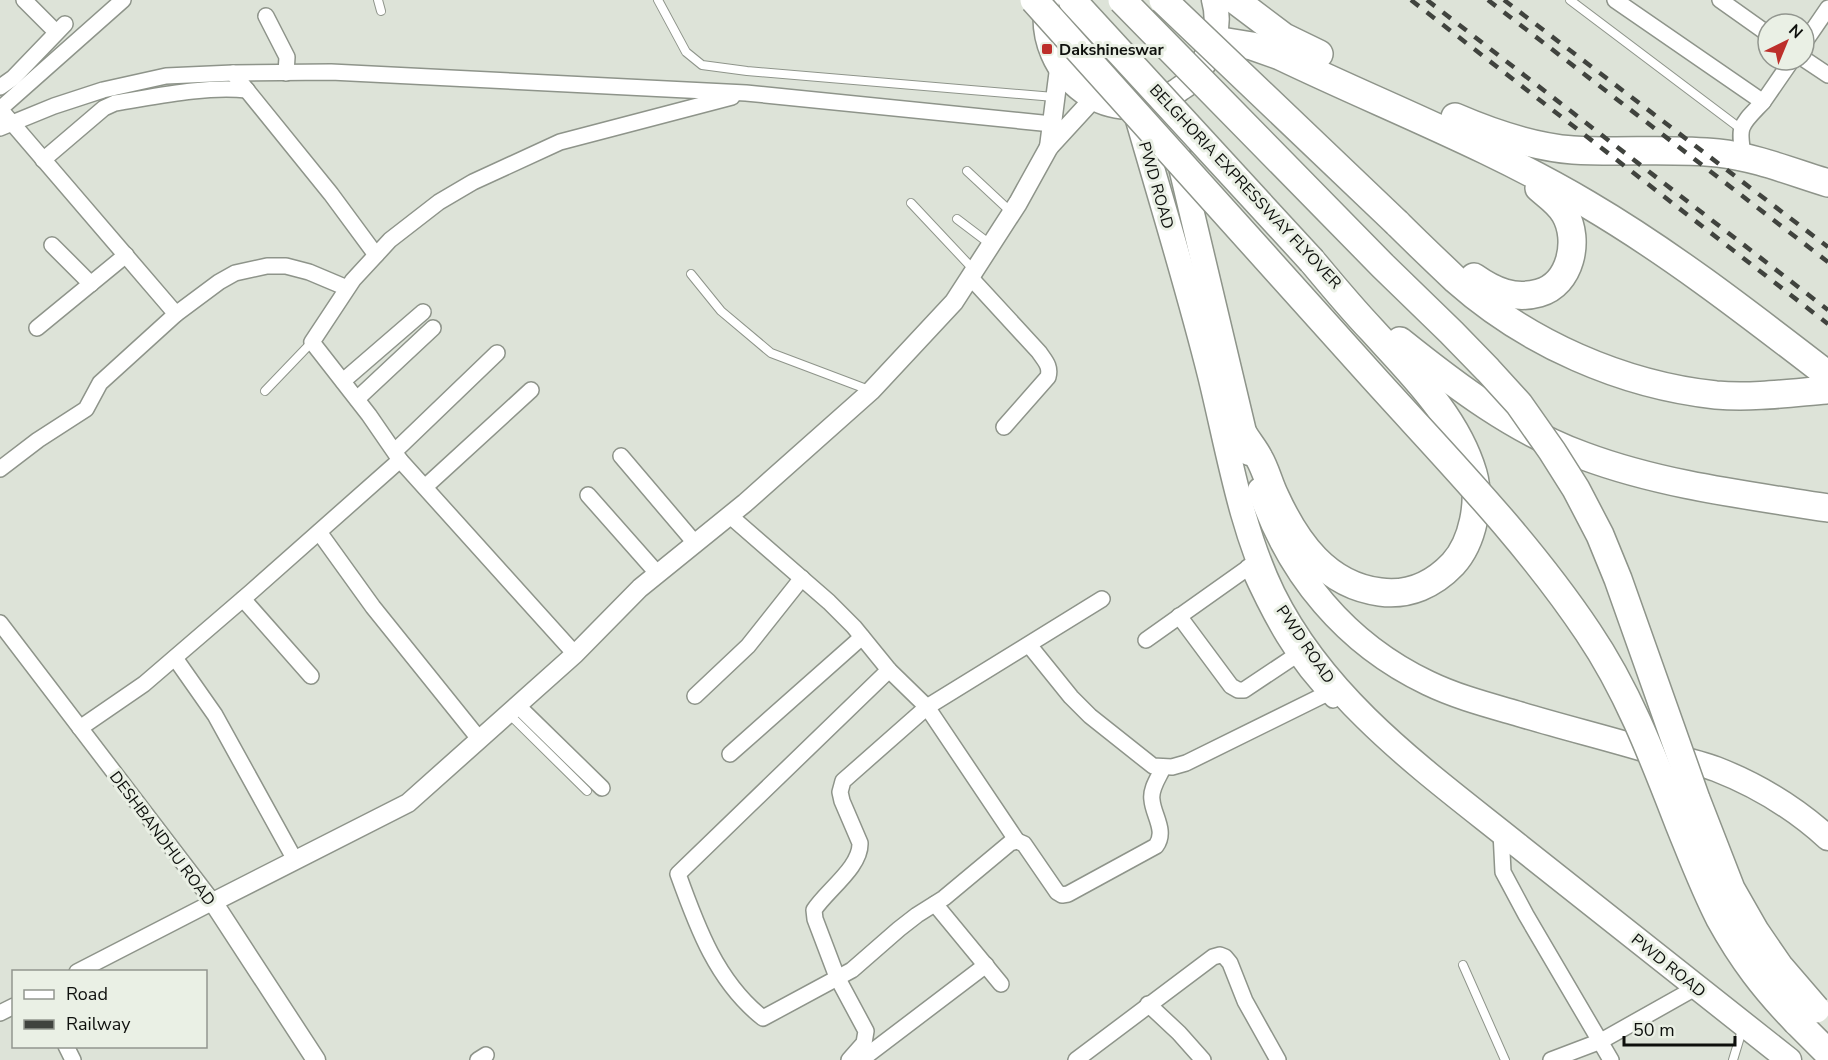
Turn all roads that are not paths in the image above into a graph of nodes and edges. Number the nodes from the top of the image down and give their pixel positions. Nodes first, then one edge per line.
1 (24, 0) edge
2 (123, 0) edge
3 (378, 0) edge
4 (658, 0) edge
5 (1034, 0) edge
6 (1047, 0) edge
7 (1072, 0) edge
8 (1122, 0) edge
9 (1163, 0) edge
10 (1214, 0) edge
11 (1235, 0) edge
12 (1570, 0) edge
13 (1615, 0) edge
14 (1720, 0) edge
15 (1828, 8) edge
16 (381, 11) dead end
17 (266, 16) dead end
18 (1756, 25) edge
19 (1816, 26) edge
20 (1215, 40) junction
21 (1059, 69) junction
22 (1784, 72) edge
23 (233, 73) junction
24 (286, 73) junction
25 (0, 87) edge
26 (248, 90) junction
27 (746, 93) junction
28 (1056, 97) junction
29 (1094, 98) junction
30 (1164, 100) junction
31 (1763, 102) junction
32 (1134, 106) junction
33 (5, 125) edge
34 (1058, 127) junction
35 (1741, 129) junction
36 (1493, 154) junction
37 (1744, 158) junction
38 (43, 160) junction
39 (967, 171) dead end
40 (1828, 183) edge
41 (911, 203) dead end
42 (1012, 213) junction
43 (957, 219) dead end
44 (1397, 223) junction
45 (52, 245) dead end
46 (991, 245) junction
47 (126, 255) junction
48 (376, 255) junction
49 (1312, 261) junction
50 (691, 274) dead end
51 (972, 274) junction
52 (91, 284) junction
53 (347, 288) junction
54 (423, 312) dead end
55 (177, 314) junction
56 (37, 328) dead end
57 (433, 328) dead end
58 (312, 342) junction
59 (497, 353) dead end
60 (342, 381) junction
61 (1827, 382) edge
62 (531, 390) dead end
63 (265, 391) dead end
64 (871, 391) junction
65 (357, 399) junction
66 (1004, 427) dead end
67 (1244, 435) junction
68 (398, 455) junction
69 (621, 456) dead end
70 (0, 469) edge
71 (425, 487) junction
72 (588, 495) dead end
73 (1828, 508) edge
74 (729, 515) junction
75 (319, 532) junction
76 (695, 543) junction
77 (1253, 564) junction
78 (657, 573) junction
79 (802, 578) junction
80 (1102, 598) dead end
81 (243, 599) junction
82 (1179, 616) junction
83 (0, 623) edge
84 (862, 637) junction
85 (1146, 640) dead end
86 (0, 641) edge
87 (1029, 645) junction
88 (21, 650) junction
89 (575, 654) junction
90 (1295, 656) junction
91 (175, 658) junction
92 (889, 670) junction
93 (311, 676) dead end
94 (1331, 691) junction
95 (695, 696) dead end
96 (927, 706) junction
97 (513, 710) junction
98 (80, 728) junction
99 (480, 740) junction
100 (730, 754) dead end
101 (1163, 768) junction
102 (594, 790) dead end
103 (1824, 829) edge
104 (1501, 832) junction
105 (1017, 841) junction
106 (295, 860) junction
107 (213, 902) junction
108 (935, 903) junction
109 (1463, 964) dead end
110 (986, 965) junction
111 (81, 970) edge
112 (837, 977) junction
113 (1001, 984) dead end
114 (1697, 987) junction
115 (1148, 1004) junction
116 (1814, 1017) edge
117 (1744, 1024) junction
118 (1601, 1041) junction
119 (1828, 1053) edge
120 (1084, 1058) edge
121 (316, 1060) edge
122 (849, 1060) edge
123 (861, 1060) edge
124 (1203, 1060) edge
125 (1278, 1060) edge
126 (1504, 1060) edge
127 (1551, 1060) edge
128 (1611, 1060) edge
129 (1733, 1060) edge
130 (1789, 1060) edge

1 - 25 street
2 - 33 street
3 - 16 lane
4 - 28 lane
5 - 116 highway, bridge
6 - 21 main road
7 - 49 highway, BELGHORIA EXPRESSWAY FLYOVER, bridge
8 - 116 highway, bridge
9 - 44 highway, bridge
10 - 20 main road
11 - 37 highway
12 - 35 lane
13 - 31 street
14 - 18 street
15 - 19 street
17 - 24 street
20 - 30 main road
20 - 36 highway
21 - 28 street
21 - 29 main road
22 - 31 street
23 - 24 street
23 - 26 street
23 - 33 street
24 - 27 street
26 - 38 street
26 - 48 street
27 - 34 street
27 - 48 street
28 - 34 street
29 - 32 main road
29 - 34 street
30 - 32 main road
30 - 67 main road, PWD ROAD
31 - 35 street
32 - 77 main road, PWD ROAD
33 - 38 street
34 - 42 street
35 - 37 street
36 - 44 highway
36 - 61 highway
37 - 40 highway
38 - 47 street
39 - 42 lane
41 - 51 lane
42 - 46 street
43 - 46 lane
44 - 61 highway
45 - 52 street
46 - 51 street
47 - 52 street
47 - 55 street
48 - 53 street
49 - 67 highway
49 - 73 highway, BELGHORIA EXPRESSWAY FLYOVER
50 - 64 lane
51 - 64 street
51 - 66 street
52 - 56 street
53 - 55 street
53 - 58 street
54 - 60 street
55 - 70 street
57 - 65 street
58 - 60 street
58 - 63 lane
59 - 68 street
60 - 65 street
62 - 71 street
64 - 74 street
65 - 68 street
67 - 103 main road, PWD ROAD
68 - 71 street
68 - 75 street
69 - 76 street
71 - 89 street
72 - 78 street
74 - 76 street
74 - 79 street
75 - 81 street
75 - 99 street
76 - 78 street
77 - 82 street
77 - 90 street
77 - 94 main road, PWD ROAD
78 - 89 street
79 - 84 street
79 - 95 street
80 - 87 street
81 - 91 street
81 - 93 street
82 - 85 street
82 - 90 street
83 - 88 street, DESHBANDHU ROAD
84 - 92 street
84 - 100 street
86 - 88 street
87 - 96 street
87 - 101 street
88 - 98 street, DESHBANDHU ROAD
89 - 97 street
90 - 94 street
91 - 98 street
91 - 106 street
92 - 96 street
92 - 112 street
94 - 101 street
94 - 104 main road, PWD ROAD
96 - 105 street
96 - 112 street
97 - 99 street
97 - 102 street
98 - 107 street, DESHBANDHU ROAD
99 - 106 street
101 - 105 street
104 - 114 main road, PWD ROAD
104 - 118 street
105 - 108 street
106 - 107 street
107 - 111 street
107 - 121 street, DESHBANDHU ROAD
108 - 110 street
108 - 112 street
109 - 126 lane
110 - 113 street
110 - 123 street
112 - 122 street
114 - 117 main road, PWD ROAD
114 - 118 street
115 - 120 street
115 - 124 street
115 - 125 street
116 - 119 highway
117 - 129 lane
117 - 130 main road, PWD ROAD
118 - 127 street
118 - 128 street

